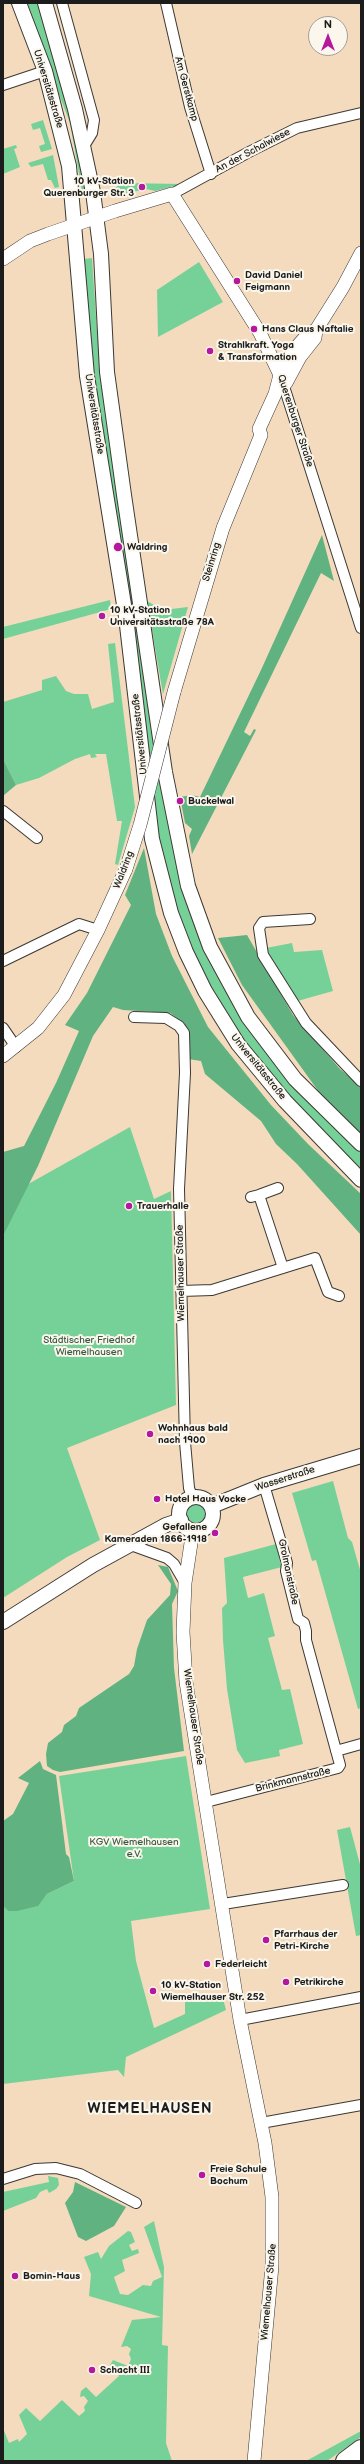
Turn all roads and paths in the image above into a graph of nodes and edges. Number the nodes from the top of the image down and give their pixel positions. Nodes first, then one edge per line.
1 (19, 3) edge
2 (45, 3) edge
3 (62, 3) edge
4 (166, 3) edge
5 (45, 71) junction
6 (3, 85) edge
7 (361, 113) edge
8 (84, 146) junction
9 (211, 174) junction
10 (172, 194) junction
11 (96, 217) junction
12 (75, 225) junction
13 (361, 253) edge
14 (3, 259) edge
15 (316, 330) junction
16 (280, 375) junction
17 (285, 388) junction
18 (261, 435) junction
19 (361, 628) edge
20 (174, 692) joint
21 (3, 811) edge
22 (37, 838) dead end
23 (310, 919) dead end
24 (98, 930) junction
25 (3, 961) edge
26 (134, 1017) dead end
27 (3, 1028) edge
28 (16, 1047) junction
29 (3, 1056) edge
30 (361, 1081) edge
31 (361, 1144) edge
32 (361, 1180) edge
33 (278, 1188) dead end
34 (283, 1268) junction
35 (181, 1291) junction
36 (339, 1296) dead end
37 (361, 1456) edge
38 (264, 1485) junction
39 (192, 1497) junction
40 (212, 1506) junction
41 (181, 1520) junction
42 (193, 1530) junction
43 (131, 1545) junction
44 (185, 1583) junction
45 (3, 1622) edge
46 (361, 1744) edge
47 (336, 1751) junction
48 (206, 1802) junction
49 (343, 1885) dead end
50 (223, 1904) junction
51 (361, 1997) edge
52 (240, 2020) junction
53 (361, 2105) edge
54 (261, 2123) junction
55 (3, 2179) edge
56 (136, 2203) dead end
57 (361, 2449) edge
58 (254, 2461) edge
59 (345, 2461) edge

1 - 5 main road, Universitätsstraße
2 - 8 main road, Universitätsstraße
3 - 8 street
4 - 9 street, Am Gerstkamp
5 - 6 street
5 - 12 main road, Universitätsstraße
7 - 9 street, An der Schalwiese
8 - 11 main road, Universitätsstraße
9 - 10 street, An der Schalwiese
10 - 11 street
10 - 16 street, Querenburger Straße
11 - 12 street
11 - 31 main road, Universitätsstraße
12 - 14 street
12 - 32 main road, Universitätsstraße
13 - 15 street, Steinring
15 - 16 street, Steinring
15 - 17 street, Steinring
16 - 17 street, Querenburger Straße
16 - 18 street, Steinring
17 - 18 street, Steinring
17 - 19 street, Querenburger Straße
18 - 20 street, Steinring
20 - 24 street, Waldring, bridge
21 - 22 street
23 - 30 street
24 - 25 street
24 - 28 street, Waldring
26 - 35 street, Wiemelhauser Straße
27 - 28 street
28 - 29 street, Waldring
33 - 34 street
34 - 35 street
34 - 36 street
35 - 39 street, Wiemelhauser Straße
37 - 38 main road, Wasserstraße
38 - 40 main road, Wasserstraße
38 - 47 street, Grolmanstraße
39 - 40 main road
39 - 41 main road
40 - 42 main road
41 - 42 main road
41 - 43 main road
42 - 44 street, Wiemelhauser Straße
43 - 44 street
43 - 45 main road
44 - 48 street, Wiemelhauser Straße
46 - 47 street
47 - 48 street, Brinkmannstraße
48 - 50 street, Wiemelhauser Straße
49 - 50 street
50 - 52 street, Wiemelhauser Straße
51 - 52 street
52 - 54 street, Wiemelhauser Straße
53 - 54 street
54 - 58 street, Wiemelhauser Straße
55 - 56 street
57 - 59 highway

